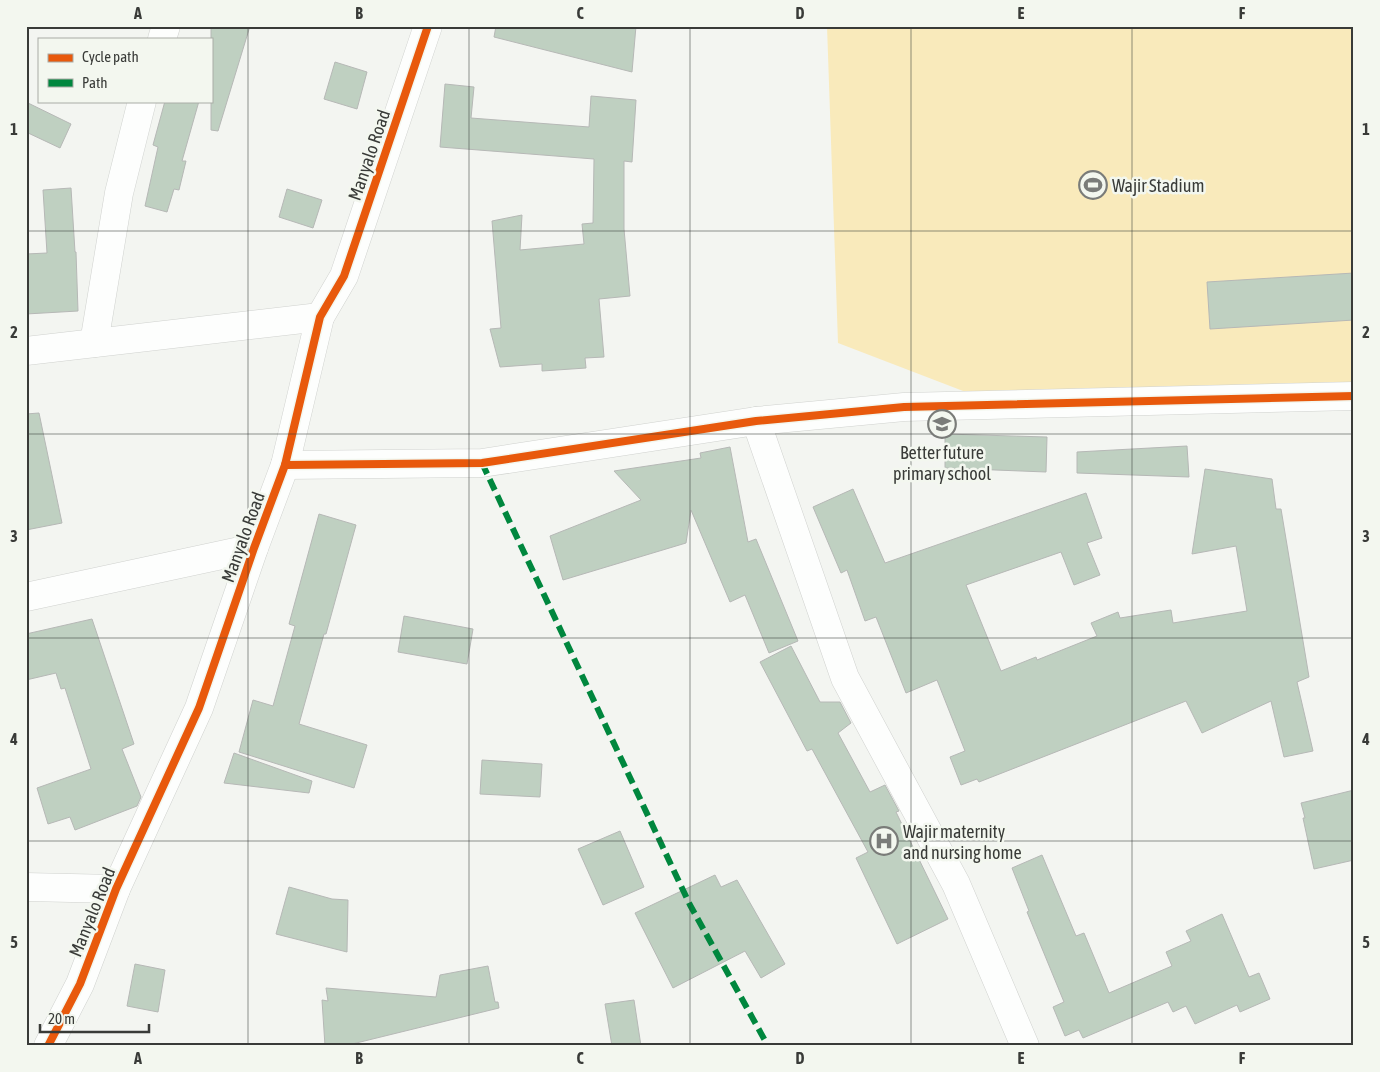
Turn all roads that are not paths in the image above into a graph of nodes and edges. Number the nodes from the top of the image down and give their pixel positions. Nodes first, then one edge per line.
1 (166, 26) edge
2 (428, 26) edge
3 (162, 38) edge
4 (142, 102) edge
5 (320, 317) junction
6 (94, 343) junction
7 (26, 351) edge
8 (1354, 396) edge
9 (756, 421) junction
10 (285, 465) junction
11 (254, 548) junction
12 (26, 597) edge
13 (26, 887) edge
14 (116, 889) junction
15 (48, 1046) edge
16 (1025, 1046) edge

1 - 3 street
2 - 5 street, Manyalo Road
4 - 6 street
5 - 6 street
5 - 10 street, Manyalo Road
6 - 7 street
8 - 9 street
9 - 10 street
9 - 16 street
10 - 11 street, Manyalo Road
11 - 12 street
11 - 14 street, Manyalo Road
13 - 14 street
14 - 15 street, Manyalo Road

